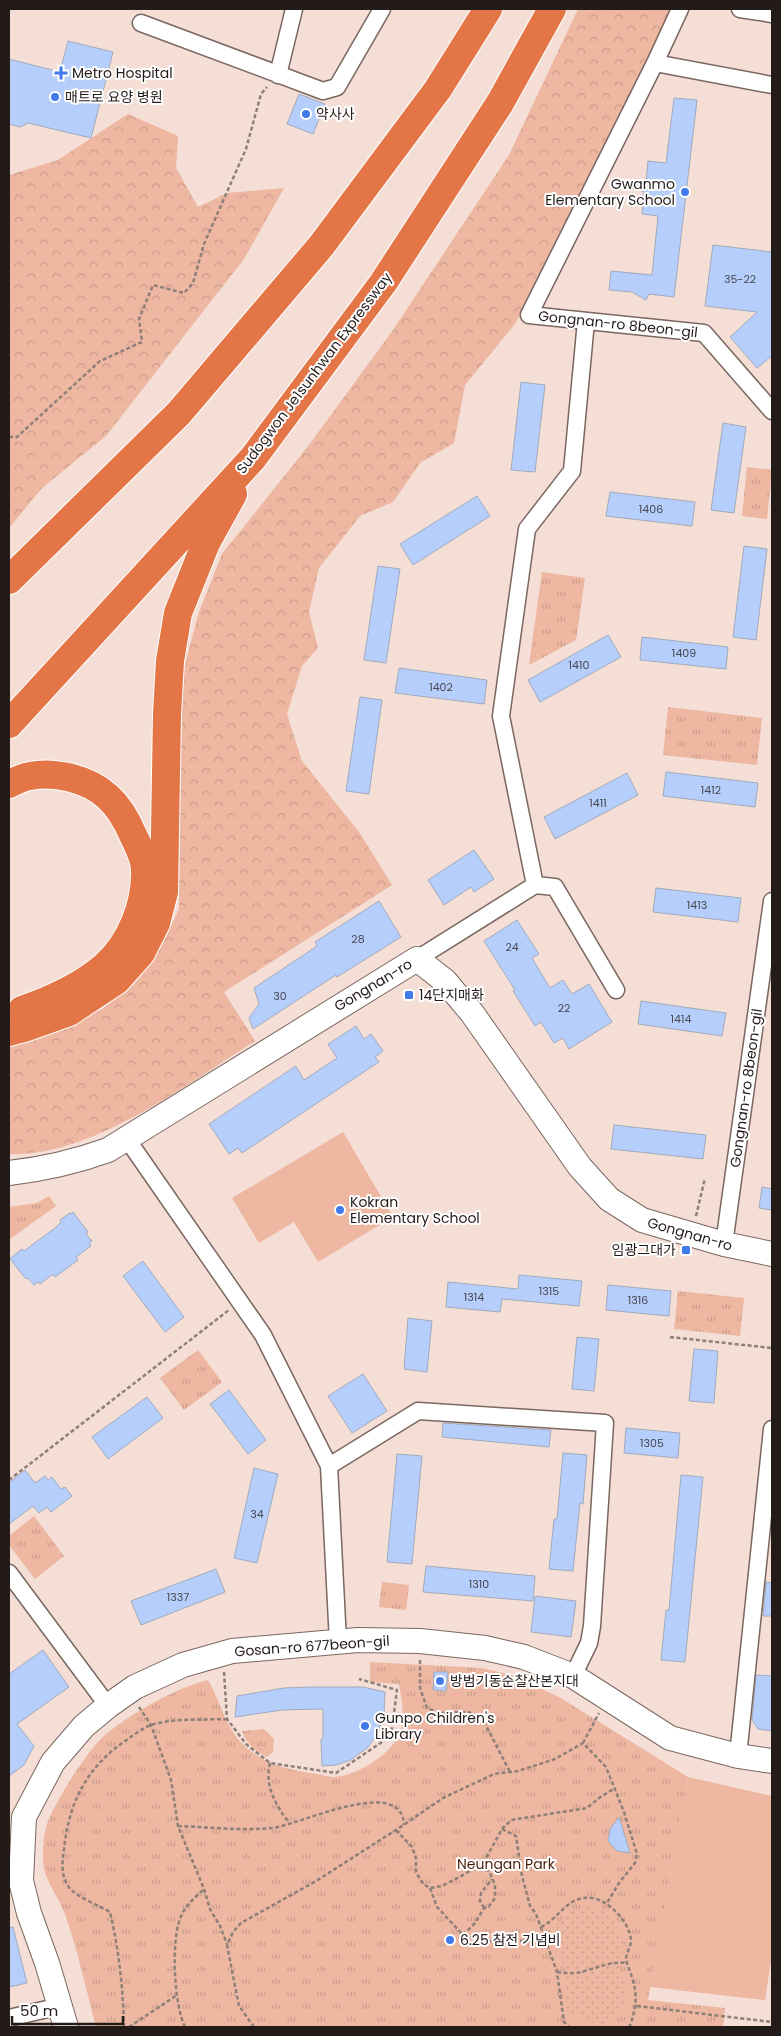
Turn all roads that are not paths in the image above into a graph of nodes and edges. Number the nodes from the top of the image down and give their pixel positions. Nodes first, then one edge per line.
1 (294, 9) edge
2 (382, 9) edge
3 (488, 9) edge
4 (552, 9) edge
5 (680, 9) edge
6 (740, 9) edge
7 (772, 14) edge
8 (141, 23) dead end
9 (655, 63) junction
10 (278, 74) junction
11 (772, 85) edge
12 (586, 321) junction
13 (772, 411) edge
14 (253, 458) junction
15 (9, 580) edge
16 (9, 724) edge
17 (9, 784) edge
18 (535, 885) junction
19 (772, 901) edge
20 (417, 959) junction
21 (616, 990) dead end
22 (9, 1014) edge
23 (9, 1032) edge
24 (127, 1138) junction
25 (9, 1173) edge
26 (724, 1244) junction
27 (772, 1254) edge
28 (772, 1429) edge
29 (329, 1466) junction
30 (768, 1507) edge
31 (9, 1572) edge
32 (338, 1642) junction
33 (573, 1676) junction
34 (108, 1706) junction
35 (738, 1756) junction
36 (772, 1761) edge
37 (16, 1816) edge
38 (63, 2016) edge
39 (9, 2018) edge

1 - 10 street
2 - 10 street
3 - 15 highway
4 - 14 highway, Sudogwon Je1sunhwan Expressway
5 - 9 street
6 - 7 street
8 - 10 street
9 - 11 street
9 - 12 street, Gongnan-ro 8beon-gil
12 - 13 street, Gongnan-ro 8beon-gil
12 - 18 street
14 - 16 highway, Sudogwon Je1sunhwan Expressway
14 - 23 highway
17 - 22 highway
18 - 20 street
18 - 21 street
19 - 26 street, Gongnan-ro 8beon-gil
20 - 24 street, Gongnan-ro
20 - 26 street, Gongnan-ro
24 - 25 street, Gongnan-ro
24 - 29 street
26 - 27 street, Gongnan-ro
28 - 30 street
29 - 32 street
29 - 33 street
30 - 35 street
31 - 34 street
32 - 33 street, Gosan-ro 677beon-gil
32 - 34 street, Gosan-ro 677beon-gil
33 - 35 street, Gosan-ro 677beon-gil
34 - 37 street, Gosan-ro 677beon-gil
35 - 36 street, Gosan-ro 677beon-gil
37 - 38 street, Gosan-ro 677beon-gil
38 - 39 street

